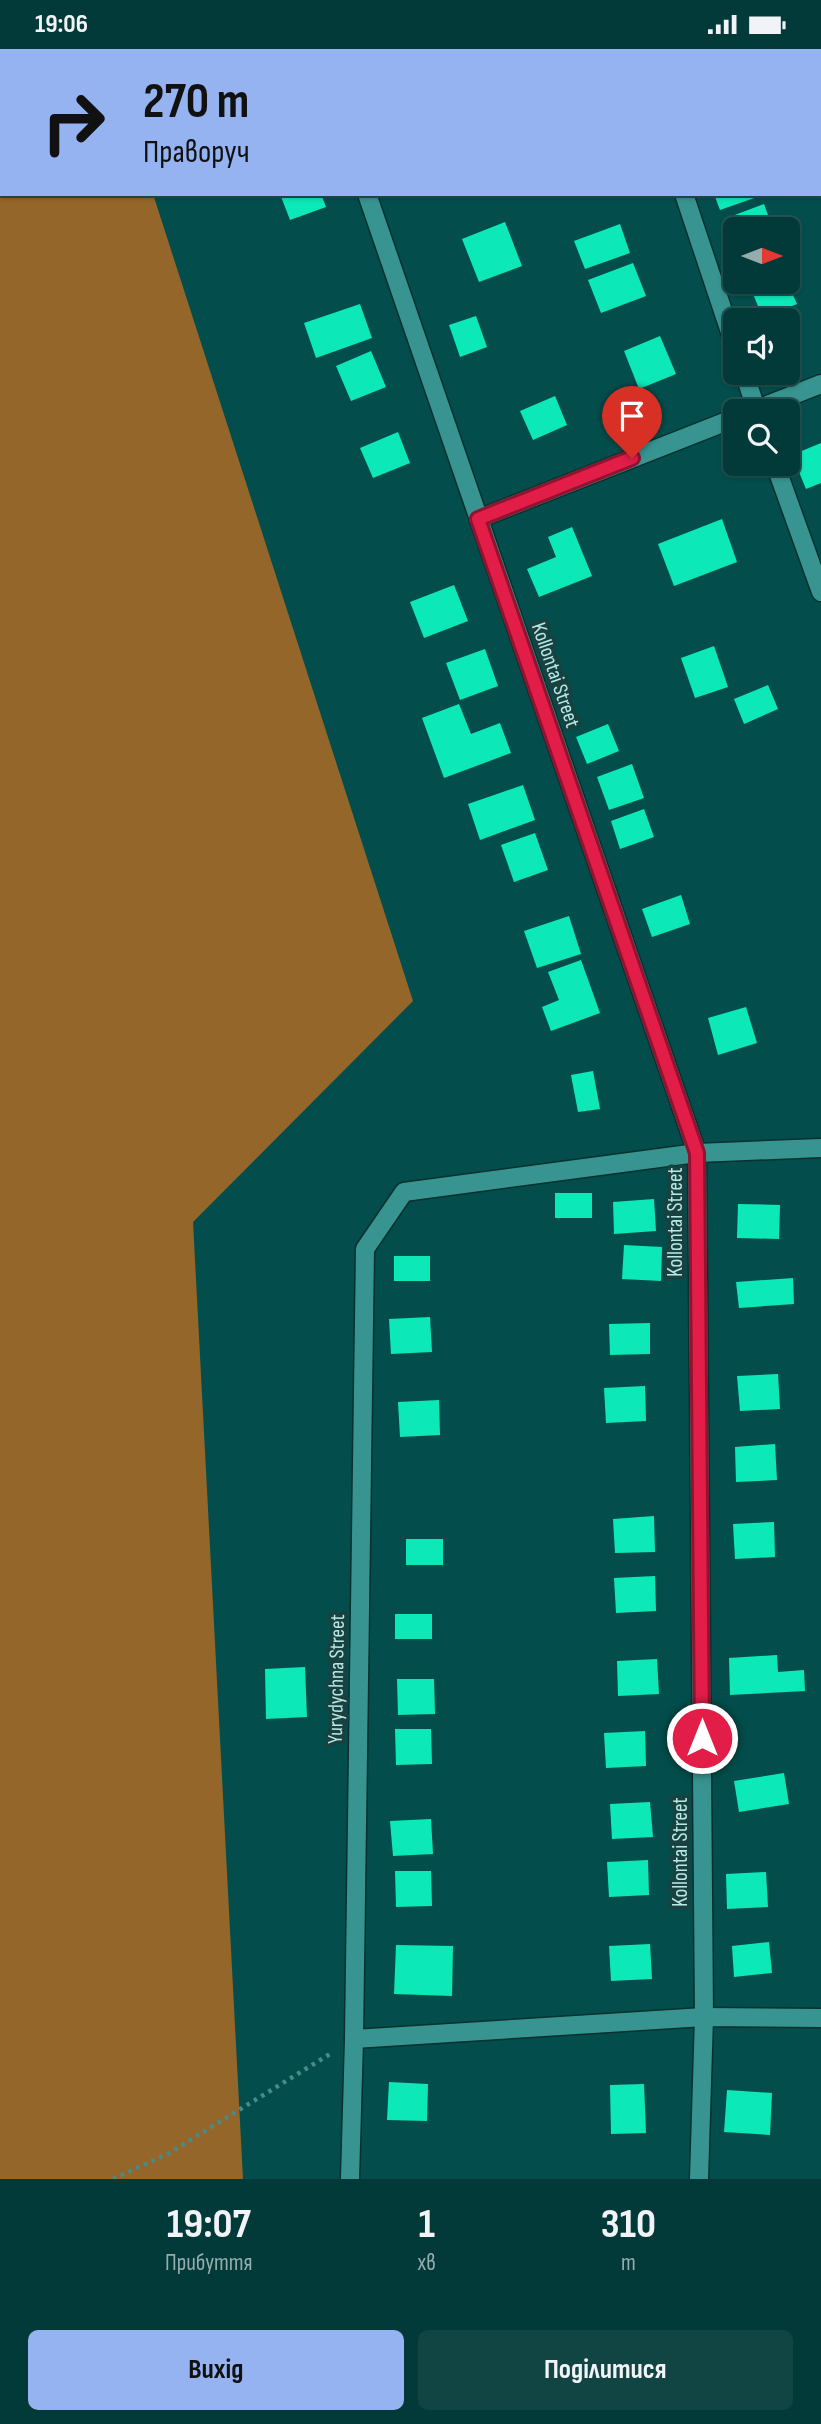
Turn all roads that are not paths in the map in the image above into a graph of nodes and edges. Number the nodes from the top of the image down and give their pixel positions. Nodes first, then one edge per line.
1 (368, 196) edge
2 (685, 196) edge
3 (723, 311) edge
4 (821, 384) edge
5 (784, 399) edge
6 (723, 423) edge
7 (779, 476) edge
8 (478, 519) junction
9 (821, 592) edge
10 (821, 1148) edge
11 (697, 1153) junction
12 (704, 2017) junction
13 (821, 2018) edge
14 (354, 2039) junction
15 (350, 2179) edge
16 (699, 2179) edge

1 - 8 street, Kollontai Street
2 - 3 street
4 - 5 street
6 - 8 street
7 - 9 street
8 - 11 street, Kollontai Street
10 - 11 street
11 - 12 street, Kollontai Street
11 - 14 street, Yurydychna Street
12 - 13 street
12 - 14 street
12 - 16 street, Kollontai Street
14 - 15 street, Yurydychna Street

